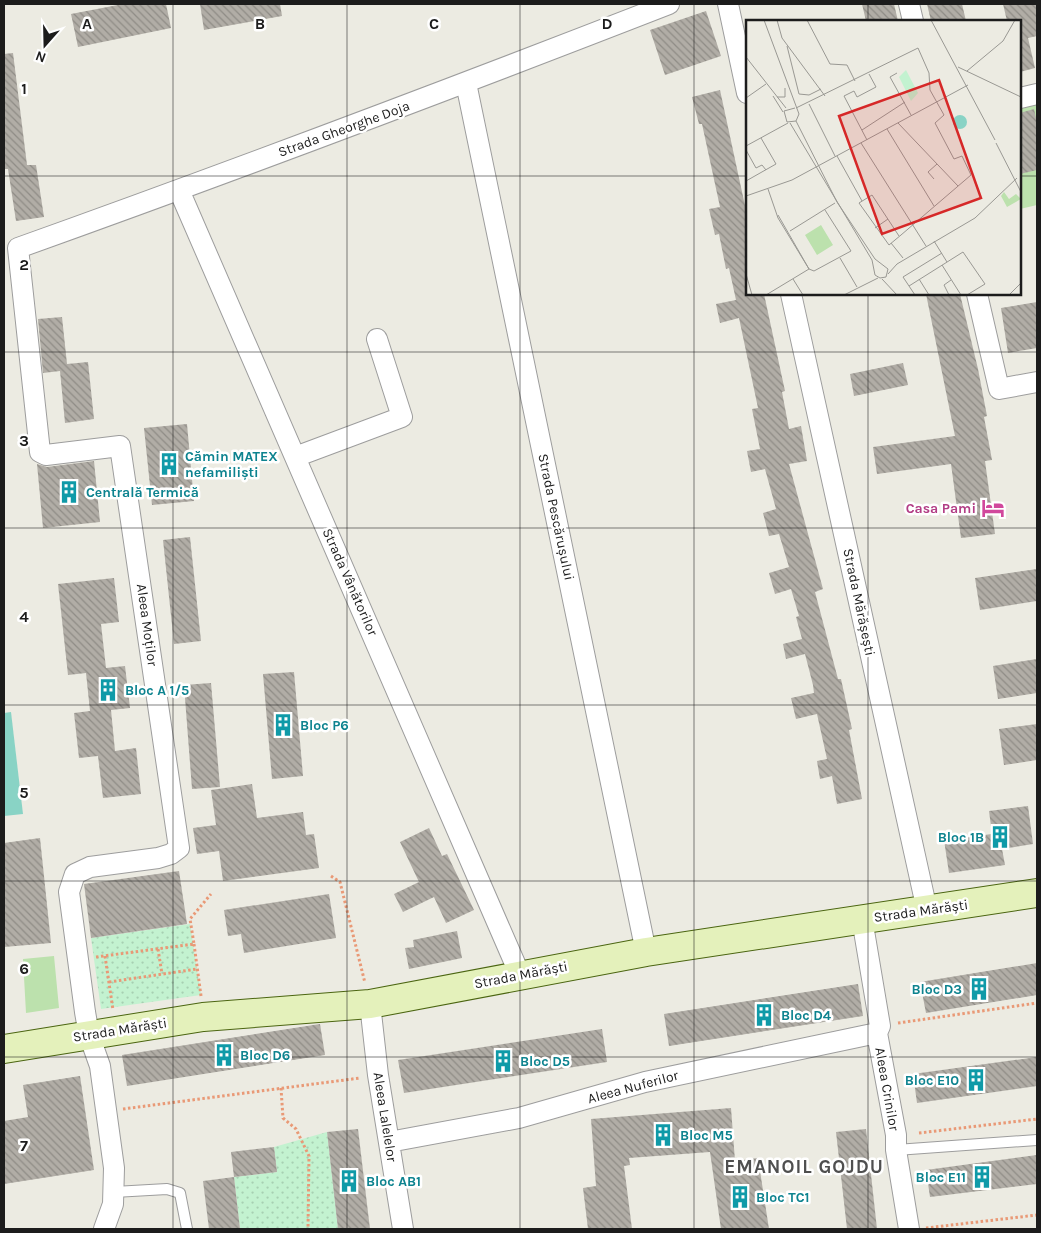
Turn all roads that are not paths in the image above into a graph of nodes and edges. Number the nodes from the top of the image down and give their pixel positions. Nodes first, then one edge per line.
1 (669, 4) edge
2 (728, 4) edge
3 (909, 4) edge
4 (913, 20) edge
5 (466, 83) junction
6 (746, 88) edge
7 (1037, 94) edge
8 (1021, 98) edge
9 (179, 190) junction
10 (18, 248) joint
11 (791, 295) edge
12 (977, 295) edge
13 (377, 339) dead end
14 (1037, 382) edge
15 (295, 457) junction
16 (1037, 893) edge
17 (927, 910) junction
18 (862, 919) junction
19 (646, 952) junction
20 (520, 975) junction
21 (370, 1004) junction
22 (878, 1030) junction
23 (102, 1032) junction
24 (4, 1049) edge
25 (1037, 1140) edge
26 (389, 1142) junction
27 (896, 1142) junction
28 (114, 1192) junction
29 (104, 1229) edge
30 (187, 1229) edge
31 (403, 1229) edge
32 (909, 1229) edge

1 - 5 street, Strada Gheorghe Doja
2 - 6 street
3 - 4 street
5 - 9 street, Strada Gheorghe Doja
5 - 19 street, Strada Pescărușului
7 - 8 street
9 - 10 street, Strada Gheorghe Doja
9 - 15 street, Strada Vânătorilor
10 - 23 street, Aleea Moților
11 - 17 street, Strada Mărășești
12 - 14 street
13 - 15 street
15 - 20 street, Strada Vânătorilor
16 - 17 main road, Strada Mărăști
17 - 18 main road, Strada Mărăști
18 - 19 main road, Strada Mărăști
18 - 22 street, Aleea Crinilor
19 - 20 main road, Strada Mărăști
20 - 21 main road, Strada Mărăști
21 - 23 main road, Strada Mărăști
21 - 26 street, Aleea Lalelelor
22 - 26 street, Aleea Nuferilor
22 - 27 street, Aleea Crinilor
23 - 24 main road, Strada Mărăști
23 - 28 street, Aleea Moților
25 - 27 lane
26 - 31 street, Aleea Lalelelor
27 - 32 street, Aleea Crinilor
28 - 29 street, Aleea Moților
28 - 30 lane

